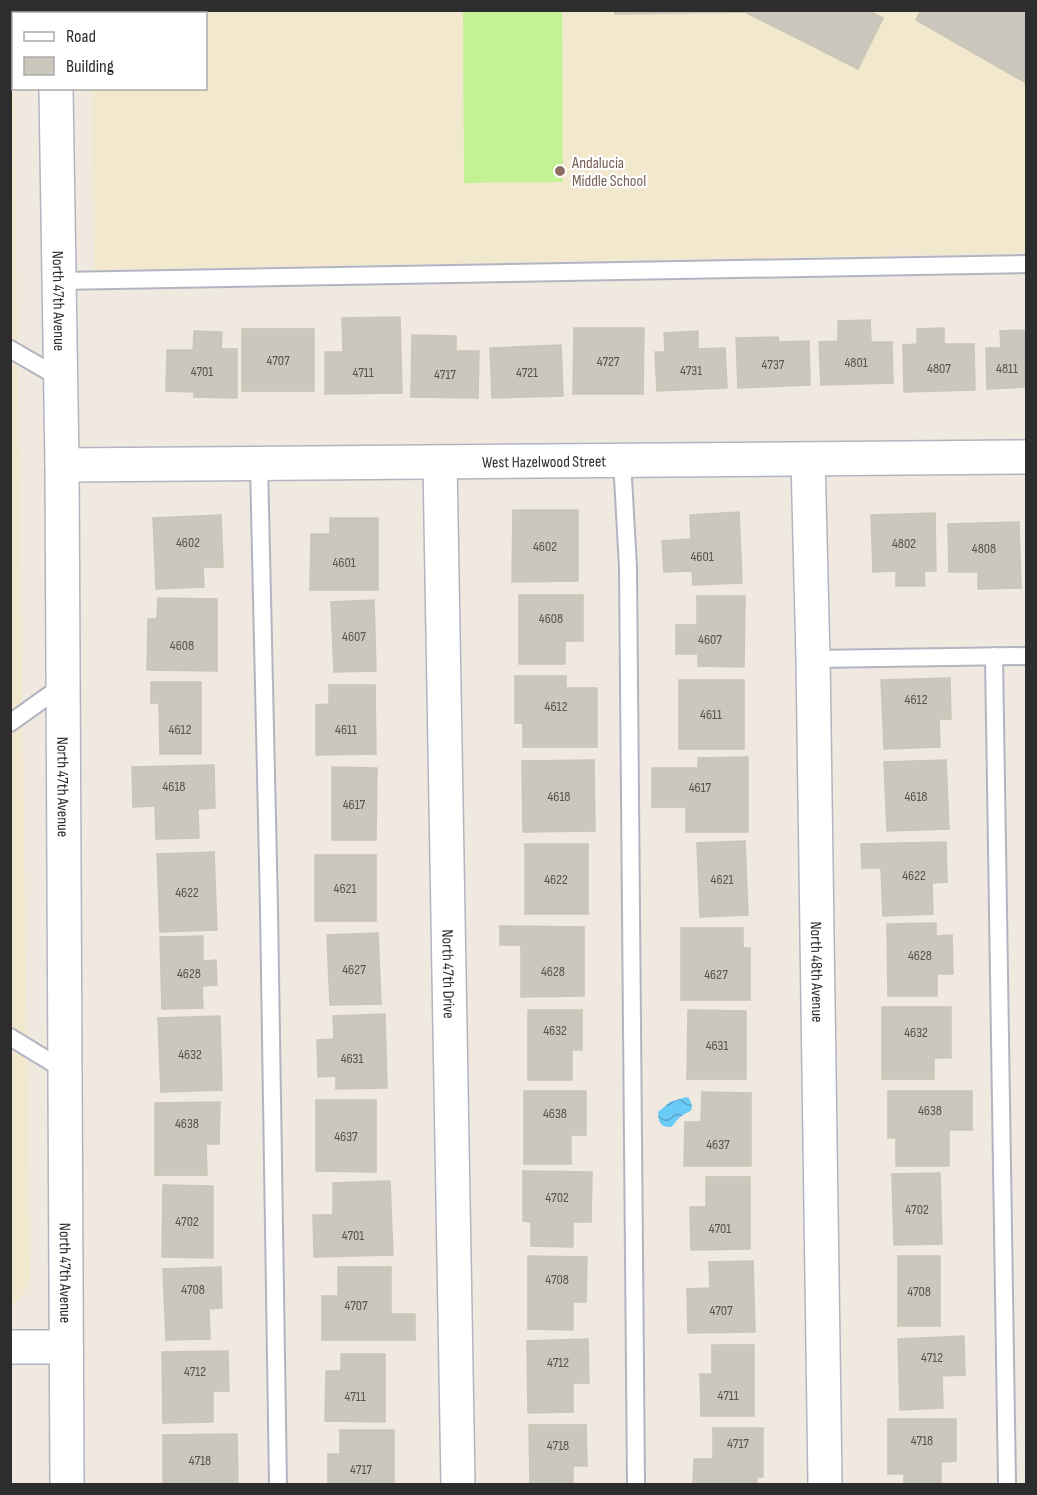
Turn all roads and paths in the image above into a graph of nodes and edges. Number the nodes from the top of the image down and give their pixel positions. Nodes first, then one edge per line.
1 (56, 90) edge
2 (1026, 264) edge
3 (59, 281) junction
4 (10, 349) edge
5 (60, 378) junction
6 (1026, 457) edge
7 (808, 459) junction
8 (622, 460) junction
9 (440, 462) junction
10 (259, 464) junction
11 (62, 465) junction
12 (994, 656) junction
13 (1026, 656) edge
14 (813, 659) junction
15 (62, 686) junction
16 (10, 723) edge
17 (10, 1037) edge
18 (64, 1070) junction
19 (10, 1347) edge
20 (66, 1347) junction
21 (67, 1485) edge
22 (278, 1485) edge
23 (458, 1485) edge
24 (636, 1485) edge
25 (825, 1485) edge
26 (1007, 1485) edge

1 - 3 street, North 47th Avenue
2 - 3 lane
3 - 5 street, North 47th Avenue
4 - 5 lane
5 - 11 street, North 47th Avenue
6 - 7 street, West Hazelwood Street
7 - 8 street, West Hazelwood Street
7 - 14 street, North 48th Avenue
8 - 9 street, West Hazelwood Street
8 - 24 lane
9 - 10 street, West Hazelwood Street
9 - 23 street, North 47th Drive
10 - 11 street, West Hazelwood Street
10 - 22 lane
11 - 15 street, North 47th Avenue
12 - 13 lane
12 - 14 lane
12 - 26 lane
14 - 25 street, North 48th Avenue
15 - 16 lane
15 - 18 street, North 47th Avenue
17 - 18 lane
18 - 20 street, North 47th Avenue
19 - 20 street
20 - 21 street, North 47th Avenue

